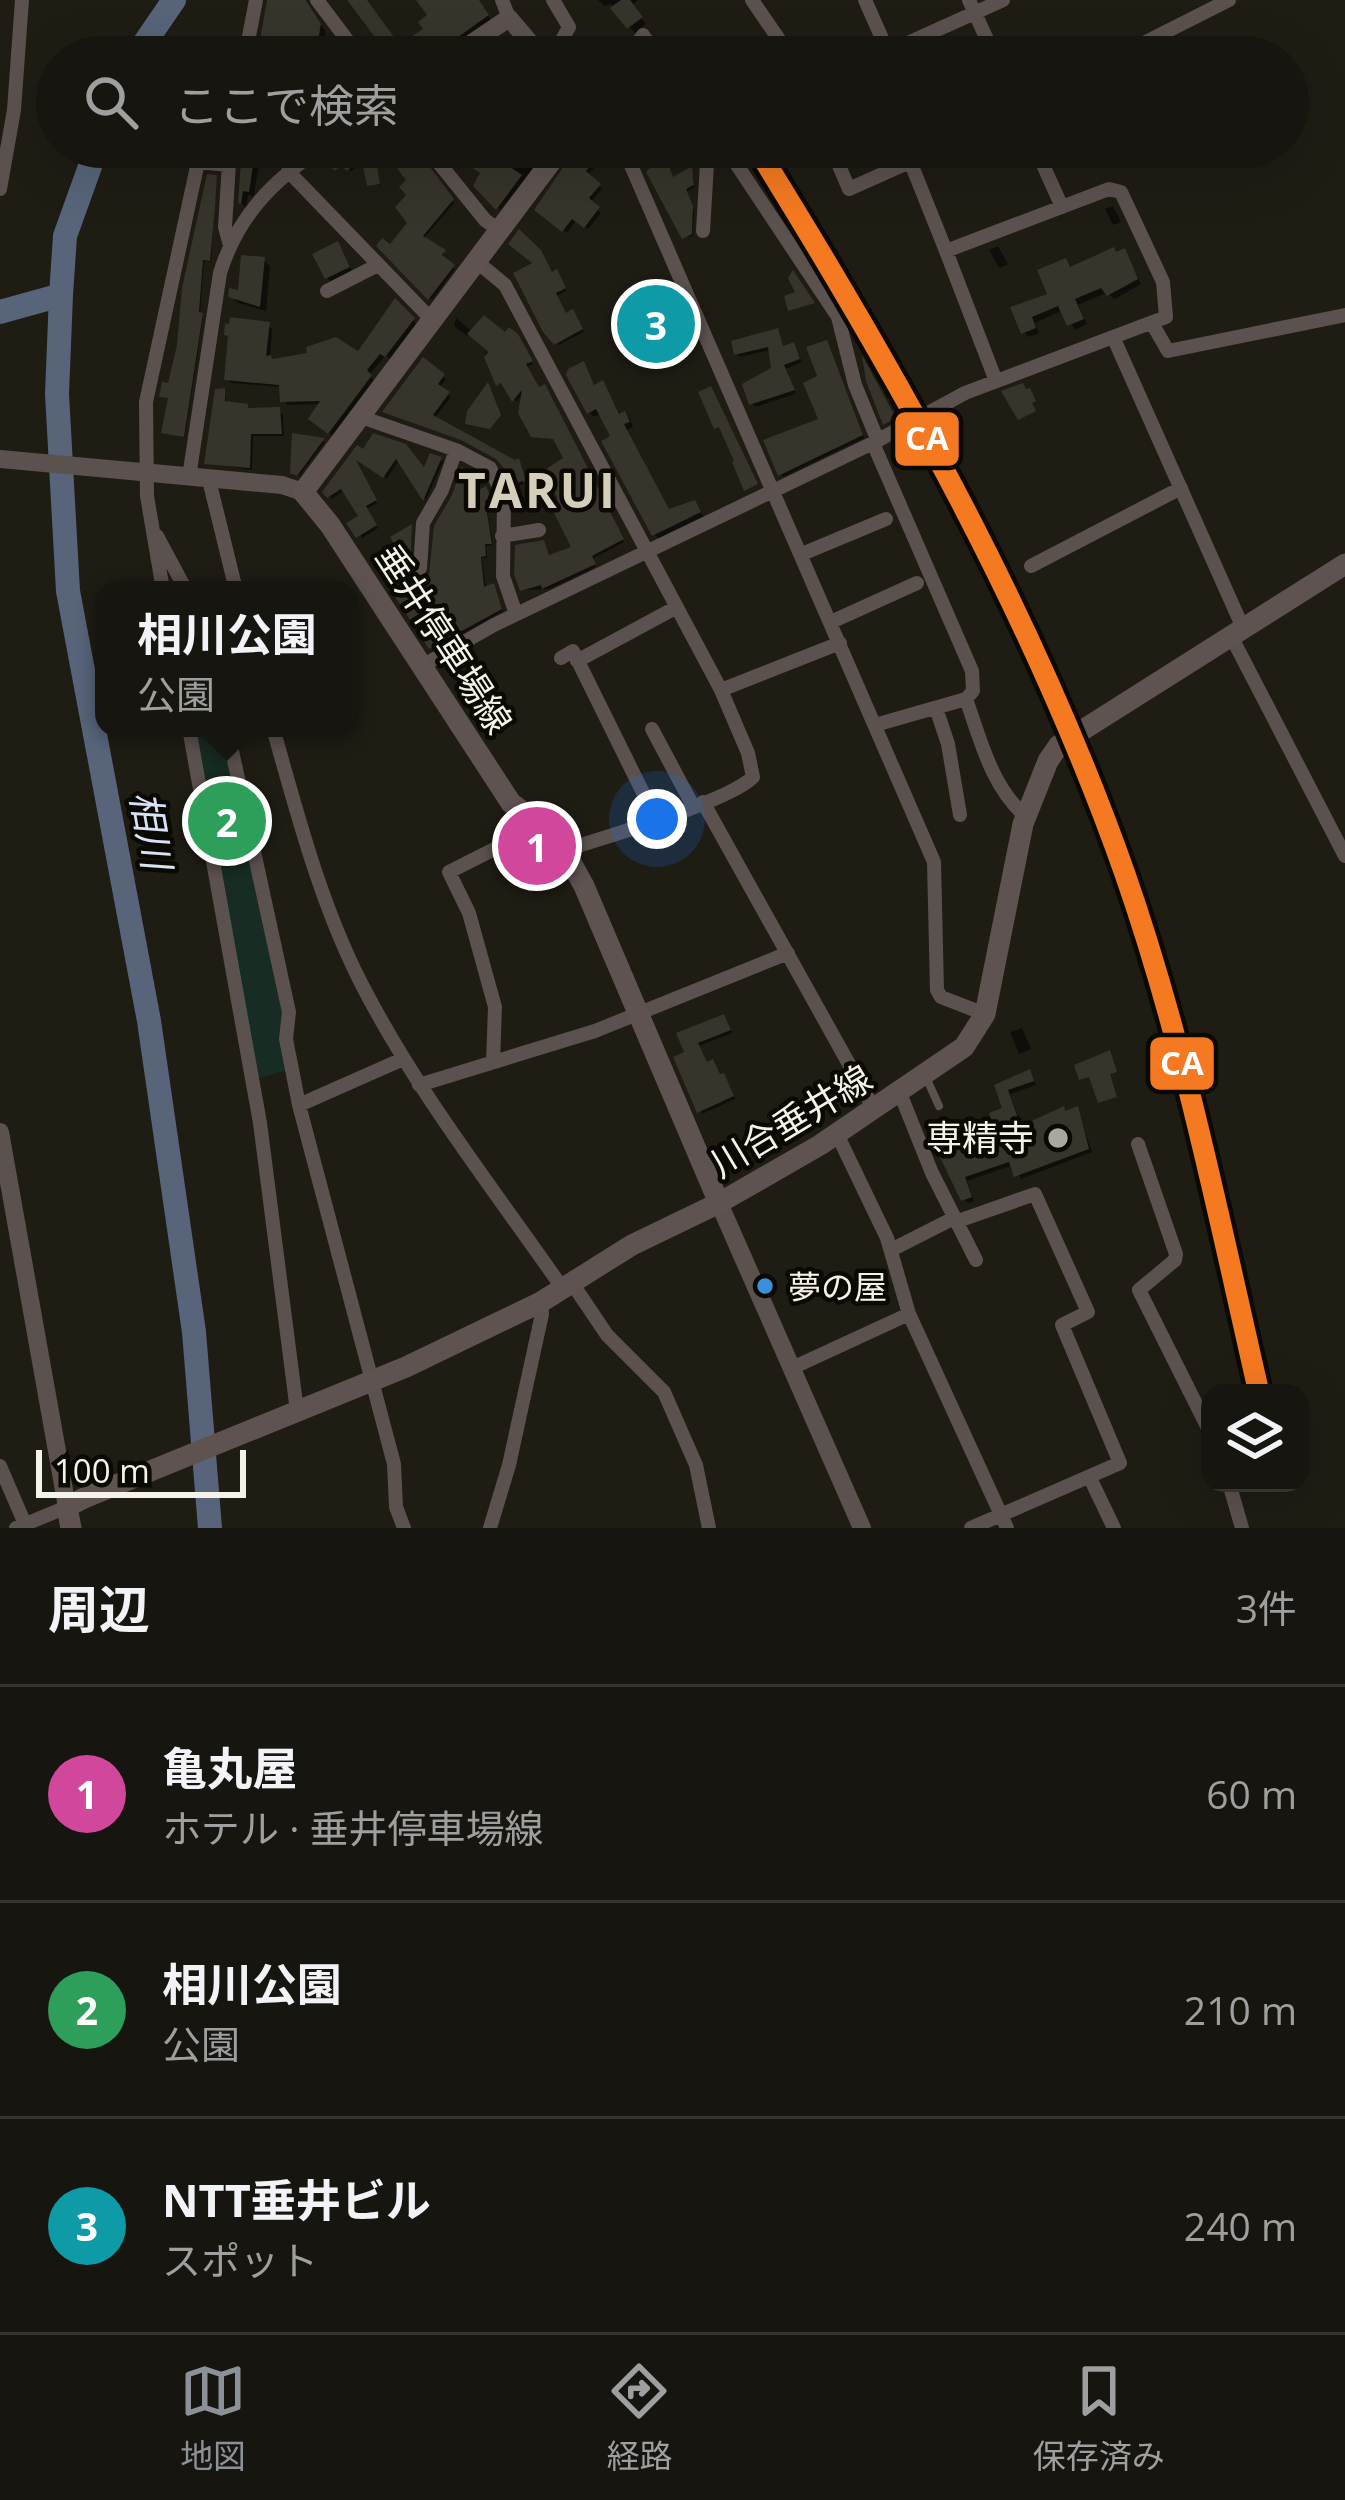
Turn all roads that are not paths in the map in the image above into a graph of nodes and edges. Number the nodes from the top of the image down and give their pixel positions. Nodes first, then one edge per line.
1 (22, 0) edge
2 (256, 0) edge
3 (317, 0) edge
4 (554, 0) edge
5 (752, 0) edge
6 (866, 0) edge
7 (1003, 0) edge
8 (1229, 0) edge
9 (972, 6) edge
10 (505, 9) edge
11 (249, 36) edge
12 (344, 36) edge
13 (475, 36) edge
14 (525, 36) edge
15 (565, 36) edge
16 (777, 36) edge
17 (877, 36) edge
18 (916, 36) edge
19 (986, 36) edge
20 (1158, 36) edge
21 (196, 168) edge
22 (229, 168) edge
23 (292, 168) edge
24 (443, 168) edge
25 (546, 168) edge
26 (631, 168) edge
27 (707, 168) edge
28 (739, 168) edge
29 (840, 168) edge
30 (894, 168) edge
31 (913, 168) edge
32 (1045, 168) edge
33 (288, 171) junction
34 (0, 189) edge
35 (1062, 207) junction
36 (499, 230) junction
37 (703, 231) dead end
38 (230, 242) junction
39 (946, 251) junction
40 (476, 260) junction
41 (376, 266) junction
42 (327, 291) dead end
43 (1345, 315) edge
44 (432, 320) junction
45 (1153, 325) junction
46 (1114, 338) junction
47 (996, 381) junction
48 (358, 416) junction
49 (875, 442) junction
50 (456, 450) junction
51 (0, 459) edge
52 (142, 471) junction
53 (199, 479) junction
54 (1181, 488) junction
55 (775, 491) junction
56 (303, 492) junction
57 (886, 519) dead end
58 (539, 530) dead end
59 (153, 533) junction
60 (502, 536) junction
61 (648, 552) junction
62 (802, 554) junction
63 (1345, 564) edge
64 (1031, 566) dead end
65 (420, 568) dead end
66 (162, 581) edge
67 (182, 581) edge
68 (233, 581) edge
69 (917, 583) dead end
70 (677, 607) junction
71 (516, 614) junction
72 (831, 622) junction
73 (1237, 632) junction
74 (840, 643) junction
75 (561, 658) dead end
76 (578, 662) junction
77 (422, 666) junction
78 (721, 690) junction
79 (966, 699) junction
80 (936, 708) junction
81 (875, 725) junction
82 (652, 729) dead end
83 (191, 737) edge
84 (229, 737) edge
85 (275, 737) edge
86 (698, 804) junction
87 (960, 815) dead end
88 (1026, 817) junction
89 (656, 819) junction
90 (544, 824) junction
91 (565, 850) junction
92 (1345, 856) edge
93 (788, 953) junction
94 (640, 1014) junction
95 (985, 1014) junction
96 (403, 1059) junction
97 (493, 1062) junction
98 (925, 1075) junction
99 (419, 1085) junction
100 (900, 1093) junction
101 (299, 1105) junction
102 (939, 1106) dead end
103 (874, 1109) junction
104 (0, 1132) edge
105 (837, 1134) junction
106 (1138, 1144) dead end
107 (719, 1203) junction
108 (954, 1218) junction
109 (892, 1250) junction
110 (976, 1260) dead end
111 (567, 1286) junction
112 (541, 1302) junction
113 (909, 1314) junction
114 (793, 1368) junction
115 (369, 1382) junction
116 (292, 1413) junction
117 (1201, 1414) edge
118 (0, 1466) edge
119 (1090, 1478) junction
120 (1232, 1492) edge
121 (74, 1511) edge
122 (1005, 1522) edge
123 (21, 1526) edge
124 (404, 1528) edge
125 (490, 1528) edge
126 (709, 1528) edge
127 (862, 1528) edge
128 (970, 1528) edge
129 (1114, 1528) edge
130 (1242, 1528) edge

1 - 34 street
2 - 11 street
3 - 12 street
4 - 15 street
5 - 16 street
6 - 17 street
7 - 9 street
8 - 20 street
9 - 18 street
9 - 19 street
10 - 13 street
10 - 14 street
21 - 52 street
22 - 38 street
23 - 33 street
24 - 36 street
25 - 36 main road
26 - 55 street
27 - 37 street
28 - 49 street
29 - 30 street
31 - 39 street
32 - 35 street
33 - 38 street
33 - 41 street
35 - 39 street
35 - 45 street
36 - 40 main road
38 - 53 street
39 - 47 street
40 - 44 main road
40 - 61 street
41 - 42 street
41 - 44 street
43 - 45 street
44 - 48 main road
45 - 46 street
46 - 47 street
46 - 54 street
47 - 49 street
48 - 50 street
48 - 56 main road
49 - 55 street
49 - 79 street
50 - 60 street
50 - 65 street
51 - 52 street
52 - 53 street
52 - 59 street
53 - 56 street
53 - 68 street
54 - 64 street
54 - 73 street
55 - 61 street
55 - 62 street
56 - 77 main road, 垂井停車場線
57 - 62 street
58 - 60 street
59 - 66 street
59 - 67 street
60 - 71 street
61 - 70 street
61 - 71 street
62 - 72 street
63 - 73 main road, 川合垂井線
69 - 72 street
70 - 76 street
70 - 78 street
71 - 77 street
72 - 74 street
73 - 88 main road, 川合垂井線
73 - 92 street
74 - 78 street
74 - 81 street
75 - 76 street
76 - 89 street
77 - 90 main road, 垂井停車場線
78 - 86 street
79 - 80 street
79 - 88 street
80 - 81 street
80 - 87 street
81 - 95 street
82 - 86 street
83 - 116 street
84 - 101 street
85 - 96 street
86 - 89 street
86 - 93 street
88 - 95 main road, 川合垂井線
89 - 91 street
90 - 91 main road, 垂井停車場線
90 - 97 street
91 - 94 main road, 垂井停車場線
93 - 94 street
93 - 103 street
94 - 97 street
94 - 107 main road, 垂井停車場線
95 - 98 main road, 川合垂井線
96 - 99 street
96 - 101 street
97 - 99 street
98 - 100 main road, 川合垂井線
98 - 102 lane
99 - 111 street
100 - 103 main road, 川合垂井線
100 - 108 street
101 - 115 street
103 - 105 main road, 川合垂井線
104 - 121 street
105 - 107 main road, 川合垂井線
105 - 109 street
106 - 117 street
107 - 111 main road, 川合垂井線
107 - 114 street
108 - 109 street
108 - 110 street
108 - 119 street
109 - 113 street
111 - 112 main road, 川合垂井線
111 - 126 street
112 - 115 main road, 川合垂井線
112 - 125 street
113 - 114 street
113 - 122 street
114 - 127 street
115 - 116 main road, 川合垂井線
115 - 124 street
116 - 121 main road, 川合垂井線
118 - 123 street
119 - 122 street
119 - 129 street
120 - 130 street
121 - 123 street
122 - 128 street

